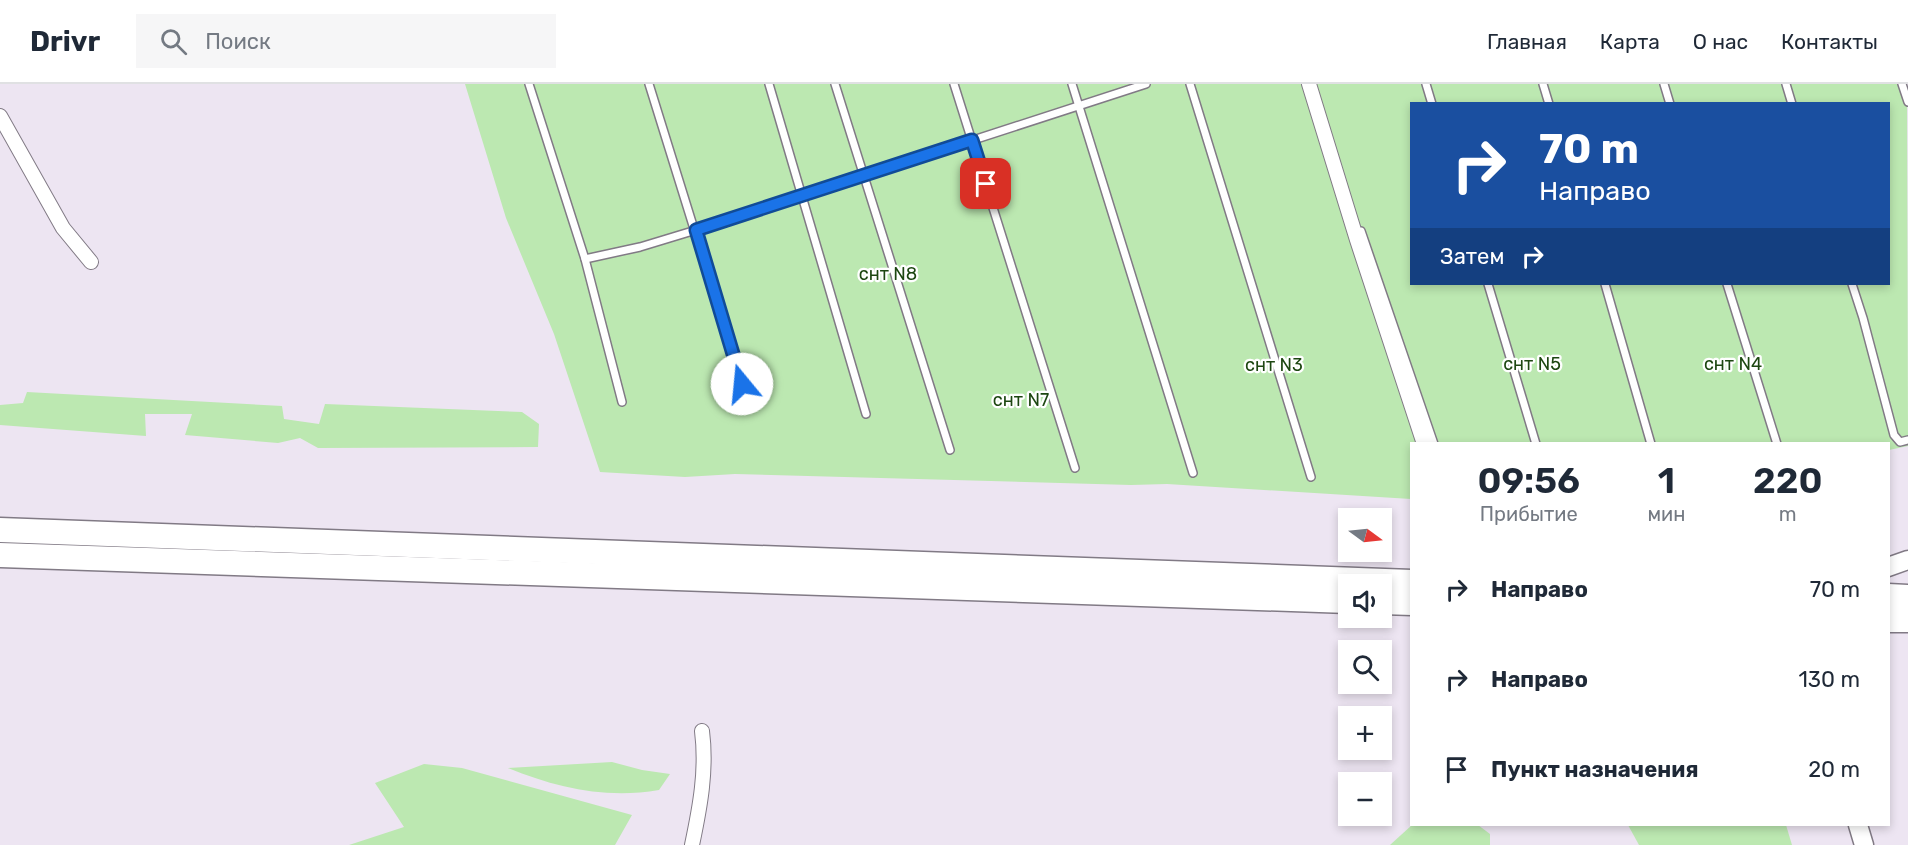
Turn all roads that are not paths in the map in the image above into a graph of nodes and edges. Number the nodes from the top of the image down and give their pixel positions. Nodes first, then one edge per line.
1 (529, 84) edge
2 (649, 84) edge
3 (769, 84) edge
4 (835, 84) edge
5 (954, 84) edge
6 (1072, 84) edge
7 (1146, 84) edge
8 (1190, 84) edge
9 (1309, 84) edge
10 (1316, 84) edge
11 (1426, 84) edge
12 (1543, 84) edge
13 (1664, 84) edge
14 (1786, 84) edge
15 (1902, 84) edge
16 (1431, 102) edge
17 (1548, 102) edge
18 (1669, 102) edge
19 (1791, 102) edge
20 (1908, 102) edge
21 (1079, 106) junction
22 (0, 116) edge
23 (972, 140) junction
24 (864, 175) junction
25 (803, 195) junction
26 (696, 230) junction
27 (585, 259) junction
28 (91, 262) dead end
29 (1488, 285) edge
30 (1605, 285) edge
31 (1727, 285) edge
32 (1852, 285) edge
33 (622, 402) dead end
34 (748, 406) dead end
35 (866, 414) dead end
36 (1908, 440) edge
37 (1423, 442) edge
38 (1433, 442) edge
39 (1535, 442) edge
40 (1650, 442) edge
41 (1776, 442) edge
42 (950, 450) dead end
43 (1075, 468) dead end
44 (1193, 473) dead end
45 (1311, 477) dead end
46 (0, 530) edge
47 (0, 555) edge
48 (1908, 560) edge
49 (1890, 566) edge
50 (1410, 582) edge
51 (1890, 596) edge
52 (1908, 597) edge
53 (1338, 601) edge
54 (1392, 602) edge
55 (1410, 603) edge
56 (1890, 620) edge
57 (1908, 620) edge
58 (702, 730) dead end
59 (1858, 826) edge
60 (692, 845) edge
61 (1864, 845) edge

1 - 27 lane
2 - 26 lane
3 - 25 lane
4 - 24 lane
5 - 23 lane
6 - 21 lane
7 - 21 lane
8 - 45 lane
9 - 37 street
10 - 38 lane
11 - 16 lane
12 - 17 lane
13 - 18 lane
14 - 19 lane
15 - 20 lane
21 - 23 lane
21 - 44 lane
22 - 28 street
23 - 24 lane
23 - 43 lane
24 - 25 lane
24 - 42 lane
25 - 26 lane
25 - 35 lane
26 - 27 lane
26 - 34 lane
27 - 33 lane
29 - 39 lane
30 - 40 lane
31 - 41 lane
32 - 36 lane
46 - 50 highway
47 - 53 highway
48 - 49 main road
51 - 52 highway
54 - 55 highway
56 - 57 highway
58 - 60 street
59 - 61 main road

